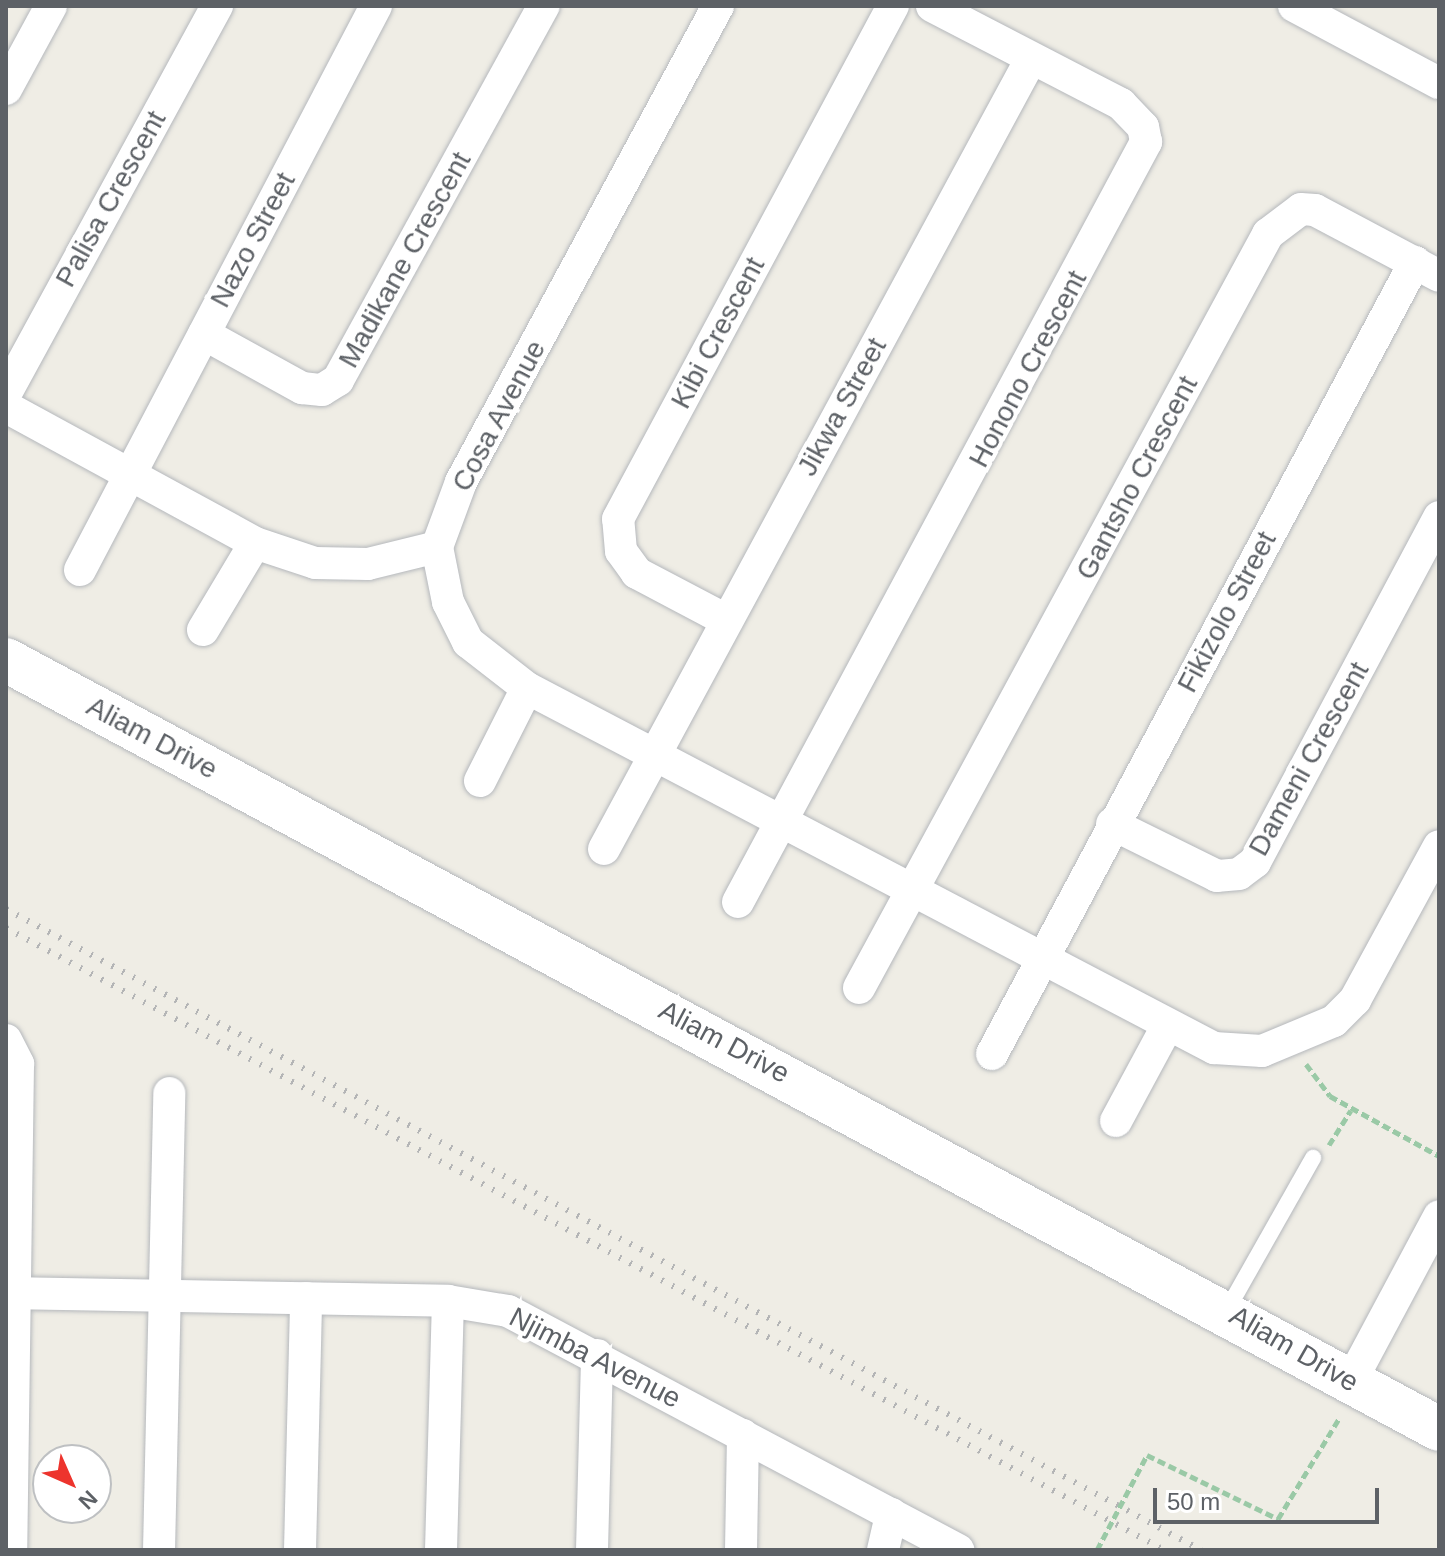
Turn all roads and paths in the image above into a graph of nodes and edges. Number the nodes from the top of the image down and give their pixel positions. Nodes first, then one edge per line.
1 (51, 6) edge
2 (217, 6) edge
3 (376, 6) edge
4 (544, 6) edge
5 (718, 6) edge
6 (893, 6) edge
7 (932, 6) edge
8 (1294, 6) edge
9 (1031, 59) junction
10 (1439, 83) edge
11 (6, 89) edge
12 (1427, 269) edge
13 (204, 334) junction
14 (6, 393) edge
15 (6, 407) edge
16 (128, 474) junction
17 (1439, 517) edge
18 (255, 543) junction
19 (437, 547) junction
20 (80, 570) dead end
21 (726, 620) junction
22 (203, 630) dead end
23 (6, 660) edge
24 (527, 688) junction
25 (653, 756) junction
26 (480, 781) dead end
27 (781, 823) junction
28 (1112, 824) junction
29 (1439, 846) edge
30 (604, 849) dead end
31 (908, 891) junction
32 (738, 902) dead end
33 (1040, 962) junction
34 (859, 988) dead end
35 (1166, 1028) junction
36 (6, 1040) edge
37 (1291, 1044) junction
38 (992, 1054) dead end
39 (169, 1093) dead end
40 (1351, 1110) junction
41 (1116, 1121) dead end
42 (1439, 1156) edge
43 (1313, 1158) joint
44 (1439, 1216) edge
45 (12, 1293) edge
46 (165, 1296) junction
47 (306, 1298) junction
48 (448, 1301) junction
49 (1227, 1310) junction
50 (597, 1355) junction
51 (1350, 1392) junction
52 (1439, 1429) edge
53 (743, 1435) junction
54 (891, 1514) junction
55 (11, 1550) edge
56 (159, 1550) edge
57 (300, 1550) edge
58 (441, 1550) edge
59 (592, 1550) edge
60 (741, 1550) edge
61 (883, 1550) edge
62 (958, 1550) edge
63 (1097, 1550) edge

1 - 11 street
2 - 14 street, Palisa Crescent
3 - 13 street, Nazo Street
4 - 13 street, Madikane Crescent
5 - 19 street, Cosa Avenue
6 - 21 street, Kibi Crescent
7 - 9 street, Honono Crescent
8 - 10 street
9 - 21 street, Jikwa Street
9 - 27 street, Honono Crescent
12 - 28 street, Fikizolo Street
12 - 31 street, Gantsho Crescent
13 - 16 street, Nazo Street
15 - 16 street
16 - 18 street
16 - 20 street, Nazo Street
17 - 28 street, Dameni Crescent
18 - 19 street
18 - 22 street
19 - 24 street
21 - 25 street, Jikwa Street
23 - 49 street, Aliam Drive
24 - 25 street
24 - 26 street
25 - 27 street
25 - 30 street
27 - 31 street
27 - 32 street
28 - 33 street, Fikizolo Street
29 - 37 street
31 - 33 street
31 - 34 street
33 - 35 street
33 - 38 street
35 - 37 street
35 - 41 street
36 - 45 street
37 - 40 path
39 - 46 street
40 - 42 path
40 - 43 path
43 - 49 lane
44 - 51 street
45 - 46 street, Njimba Avenue
45 - 55 street
46 - 47 street, Njimba Avenue
46 - 56 street
47 - 48 street, Njimba Avenue
47 - 57 street
48 - 50 street, Njimba Avenue
48 - 58 street
49 - 51 street, Aliam Drive
50 - 53 street, Njimba Avenue
50 - 59 street
51 - 52 street, Aliam Drive
51 - 63 path, bridge
53 - 54 street, Njimba Avenue
53 - 60 street
54 - 61 street
54 - 62 street, Njimba Avenue

